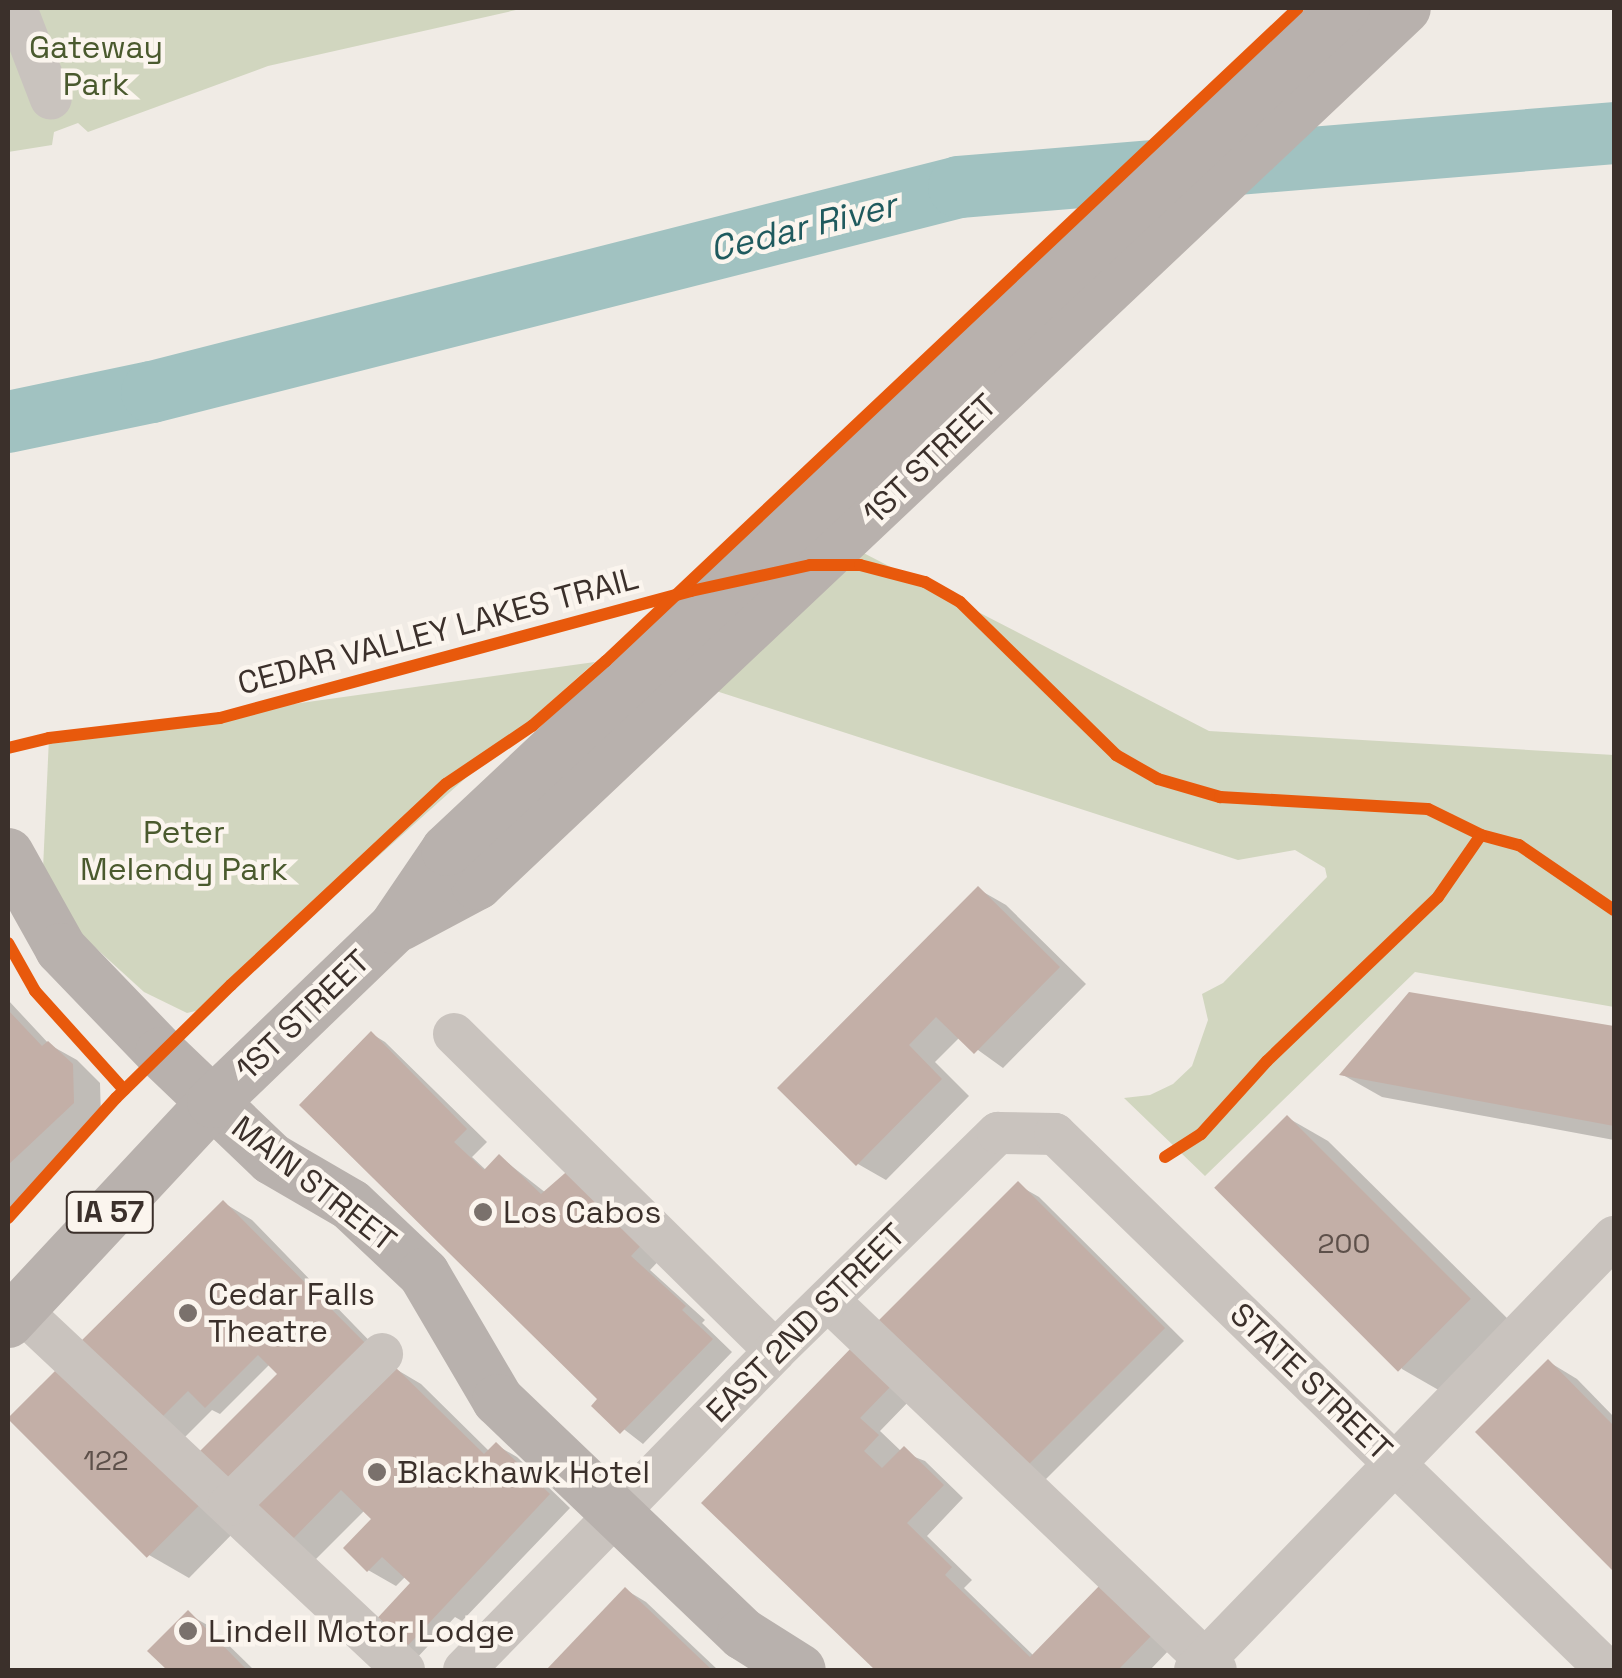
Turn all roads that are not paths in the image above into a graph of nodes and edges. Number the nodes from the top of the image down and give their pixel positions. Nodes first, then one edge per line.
1 (16, 8) edge
2 (1344, 8) edge
3 (1405, 8) edge
4 (51, 100) dead end
5 (672, 671) junction
6 (8, 854) edge
7 (454, 1034) dead end
8 (213, 1102) junction
9 (998, 1133) joint
10 (1614, 1236) edge
11 (828, 1300) junction
12 (13, 1316) edge
13 (775, 1351) junction
14 (382, 1354) dead end
15 (1395, 1464) junction
16 (229, 1506) junction
17 (616, 1514) junction
18 (1206, 1667) edge
19 (404, 1670) edge
20 (464, 1670) edge
21 (800, 1670) edge
22 (1608, 1670) edge

1 - 4 street
2 - 5 main road, 1ST STREET
3 - 5 main road, 1ST STREET
5 - 8 main road, 1ST STREET
6 - 8 main road, MAIN STREET
7 - 13 street
8 - 12 main road, IA 57
8 - 17 main road, MAIN STREET
9 - 11 street, EAST 2ND STREET
9 - 15 street, STATE STREET
10 - 15 street
11 - 13 street, EAST 2ND STREET
11 - 18 street
12 - 16 street
13 - 17 street, EAST 2ND STREET
14 - 16 street
15 - 18 street
15 - 22 street, STATE STREET
16 - 19 street
17 - 20 street, EAST 2ND STREET
17 - 21 main road, MAIN STREET

